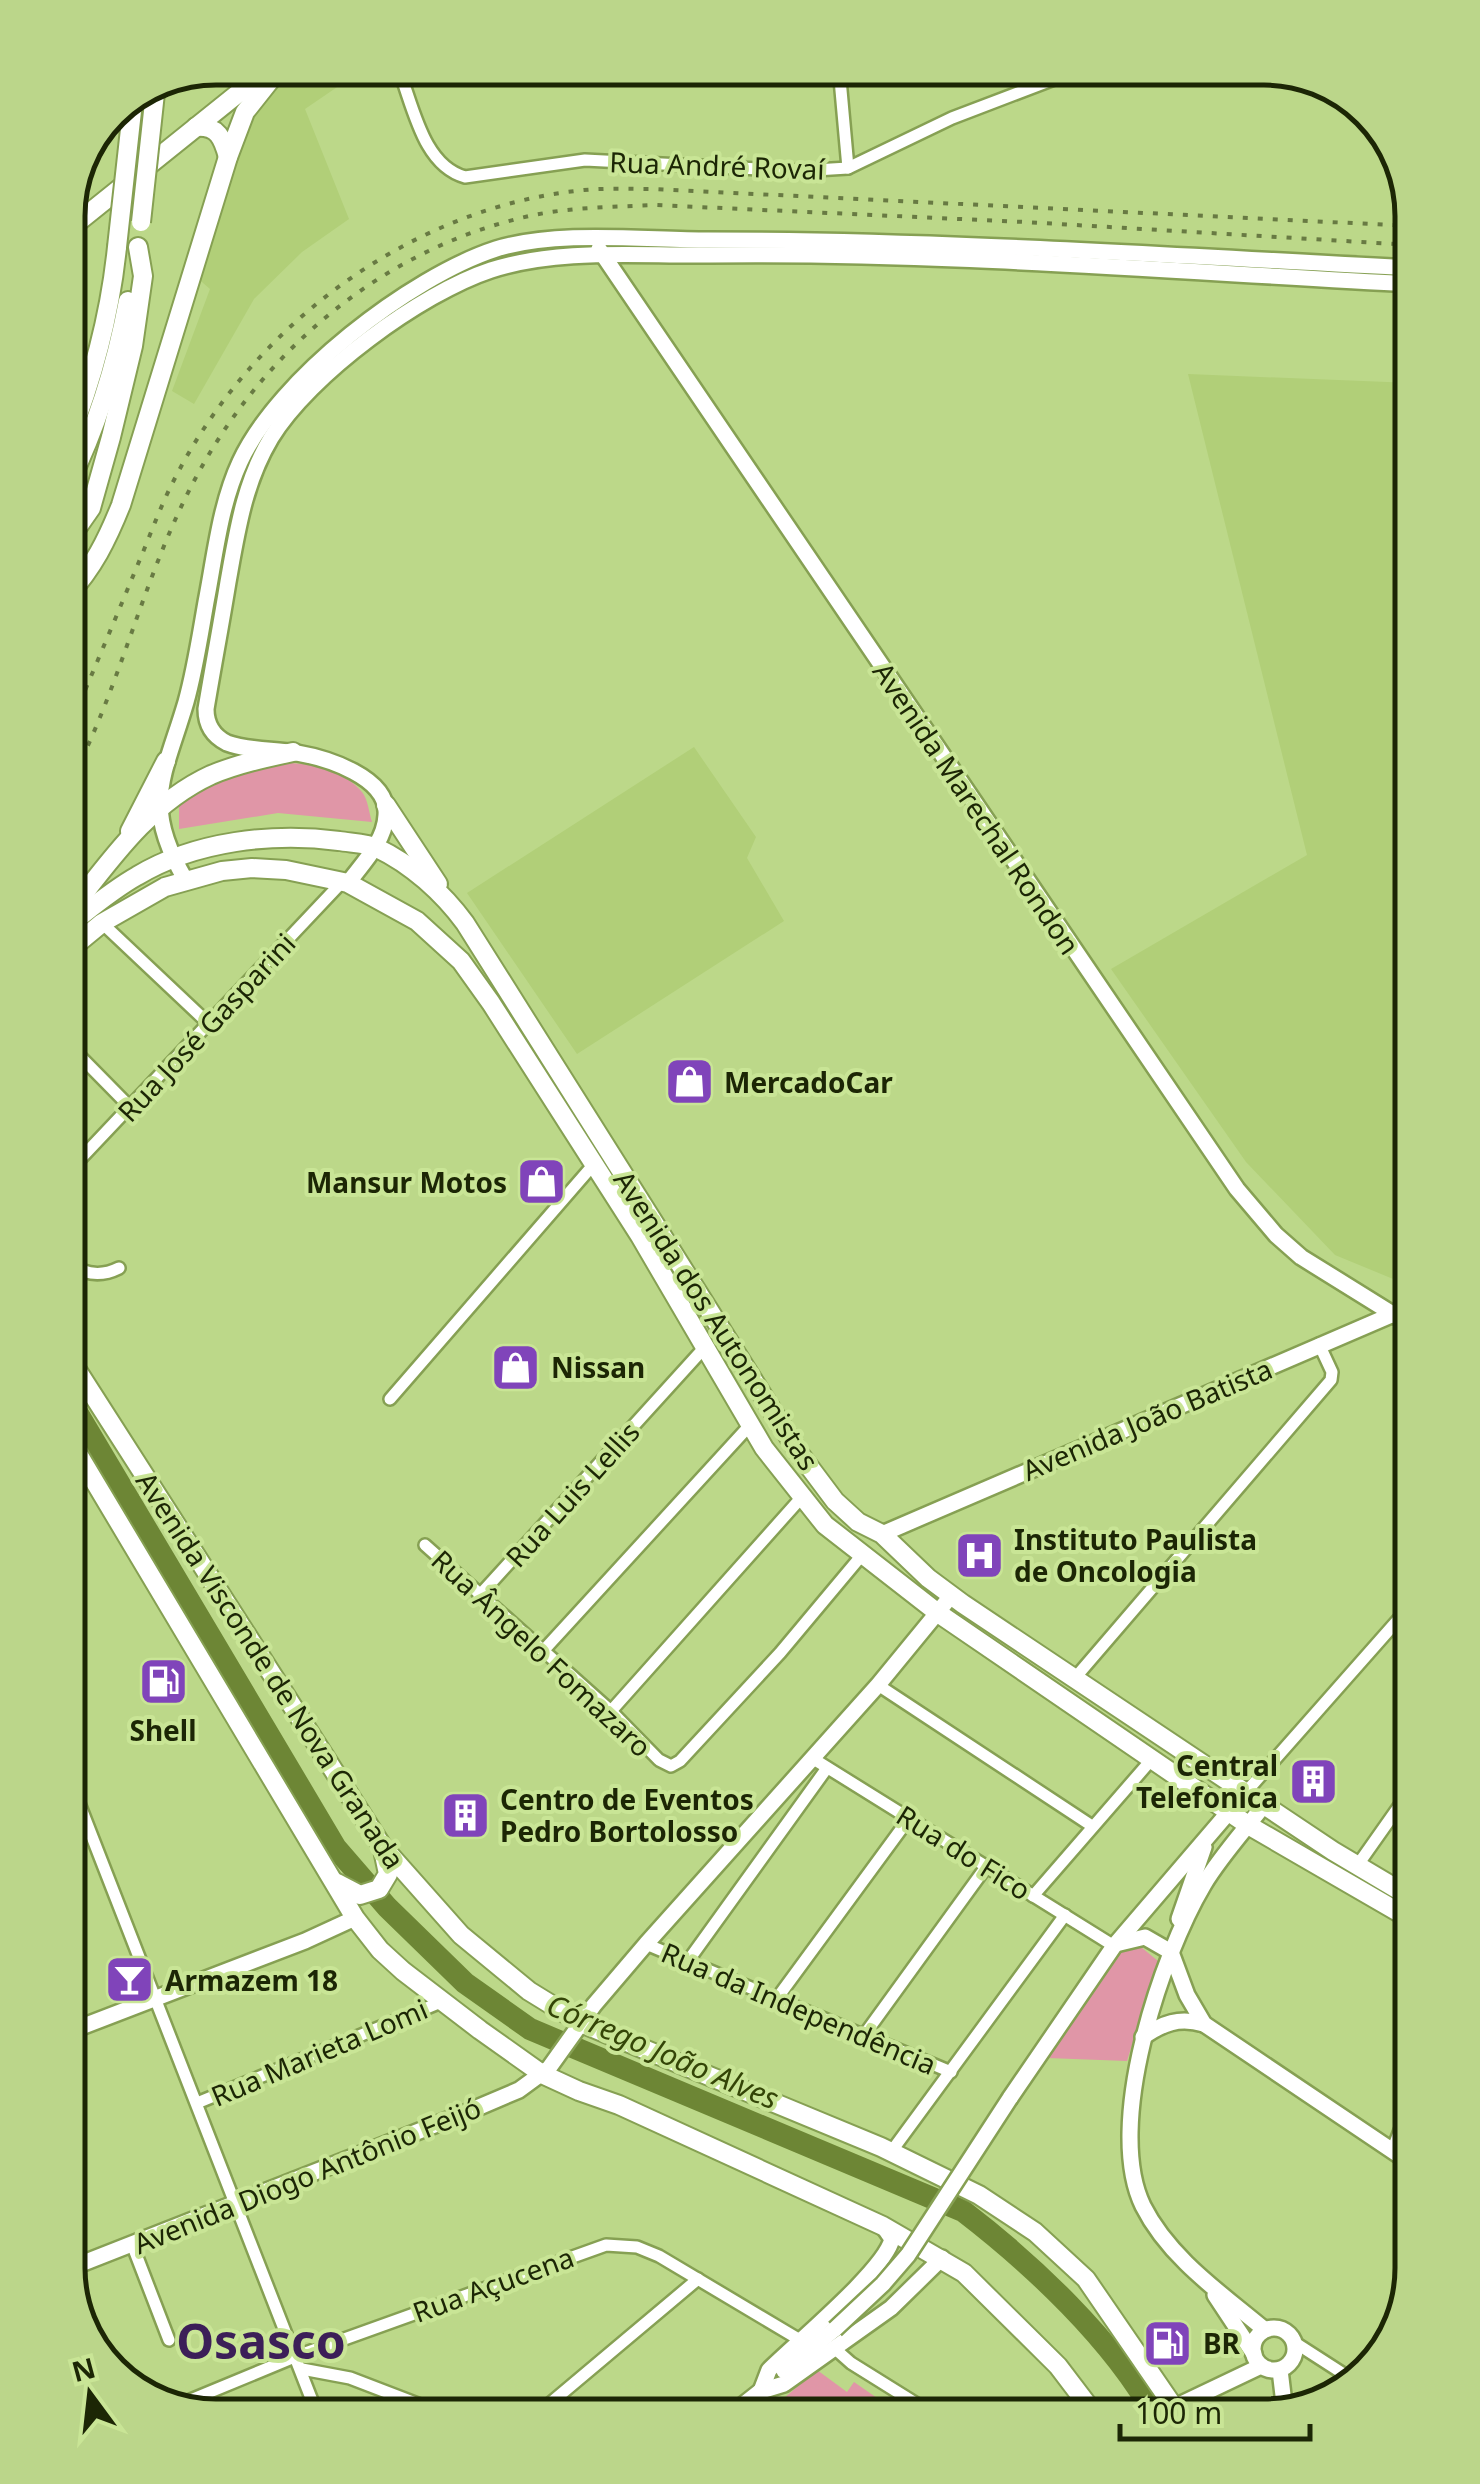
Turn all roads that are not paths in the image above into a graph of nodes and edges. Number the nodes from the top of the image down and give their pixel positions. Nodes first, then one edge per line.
1 (249, 85) edge
2 (266, 85) edge
3 (405, 85) edge
4 (841, 85) edge
5 (1038, 85) edge
6 (154, 101) edge
7 (131, 117) edge
8 (196, 127) junction
9 (228, 157) junction
10 (848, 168) junction
11 (85, 216) edge
12 (594, 239) junction
13 (138, 247) junction
14 (603, 256) junction
15 (1395, 267) edge
16 (1395, 283) edge
17 (85, 386) edge
18 (85, 449) edge
19 (85, 516) edge
20 (85, 574) edge
21 (293, 752) junction
22 (166, 760) junction
23 (386, 805) junction
24 (158, 808) junction
25 (126, 841) junction
26 (376, 847) junction
27 (174, 859) junction
28 (185, 879) junction
29 (346, 882) junction
30 (85, 893) edge
31 (452, 906) junction
32 (85, 914) edge
33 (102, 924) junction
34 (85, 938) edge
35 (208, 1024) junction
36 (85, 1061) edge
37 (130, 1107) junction
38 (85, 1154) edge
39 (594, 1164) junction
40 (119, 1268) dead end
41 (85, 1272) edge
42 (1395, 1313) edge
43 (1395, 1314) edge
44 (1319, 1344) junction
45 (705, 1347) junction
46 (85, 1380) edge
47 (390, 1399) dead end
48 (750, 1424) junction
49 (85, 1466) edge
50 (801, 1498) junction
51 (825, 1525) junction
52 (882, 1534) junction
53 (425, 1545) dead end
54 (862, 1555) junction
55 (479, 1596) junction
56 (951, 1596) junction
57 (938, 1613) junction
58 (1395, 1623) edge
59 (544, 1651) junction
60 (1076, 1678) junction
61 (878, 1685) junction
62 (610, 1711) junction
63 (812, 1758) junction
64 (1152, 1759) junction
65 (828, 1768) junction
66 (1246, 1792) junction
67 (1264, 1805) junction
68 (1230, 1812) junction
69 (1395, 1812) edge
70 (910, 1817) junction
71 (85, 1825) edge
72 (1092, 1826) junction
73 (1248, 1826) junction
74 (1208, 1836) junction
75 (383, 1853) junction
76 (1357, 1866) junction
77 (986, 1868) junction
78 (338, 1884) junction
79 (1395, 1888) edge
80 (1033, 1896) junction
81 (1395, 1910) edge
82 (1066, 1914) junction
83 (355, 1918) junction
84 (646, 1944) junction
85 (1114, 1946) junction
86 (1171, 1952) junction
87 (688, 1960) junction
88 (778, 1997) junction
89 (156, 1998) junction
90 (441, 2002) junction
91 (1204, 2024) junction
92 (85, 2025) edge
93 (576, 2031) junction
94 (865, 2034) junction
95 (1143, 2038) junction
96 (546, 2071) junction
97 (952, 2072) junction
98 (197, 2102) junction
99 (1395, 2143) edge
100 (1392, 2151) junction
101 (891, 2152) junction
102 (1395, 2153) edge
103 (236, 2203) junction
104 (883, 2226) junction
105 (132, 2244) junction
106 (942, 2258) junction
107 (85, 2262) edge
108 (876, 2267) junction
109 (1201, 2275) junction
110 (698, 2279) junction
111 (891, 2308) junction
112 (1265, 2330) junction
113 (169, 2340) dead end
114 (800, 2340) junction
115 (1294, 2342) junction
116 (834, 2347) junction
117 (1257, 2360) junction
118 (299, 2362) junction
119 (1280, 2370) junction
120 (1342, 2373) edge
121 (761, 2391) junction
122 (1283, 2397) edge
123 (199, 2398) edge
124 (312, 2399) edge
125 (405, 2399) edge
126 (555, 2399) edge
127 (751, 2399) edge
128 (909, 2399) edge
129 (1083, 2399) edge
130 (1159, 2399) edge
131 (1192, 2399) edge

1 - 8 main road
2 - 9 main road
3 - 10 street, Rua André Rovaí
4 - 10 street
5 - 10 street, Rua André Rovaí
6 - 13 main road, bridge
7 - 17 main road, bridge
8 - 9 main road
8 - 11 main road
9 - 20 main road
12 - 14 main road, Avenida Marechal Rondon
12 - 15 main road
12 - 22 main road
13 - 18 main road
13 - 19 main road
14 - 16 main road
14 - 21 main road
14 - 42 main road, Avenida Marechal Rondon
21 - 23 main road
21 - 24 main road
22 - 24 main road
22 - 25 main road
23 - 26 main road
23 - 31 main road
24 - 25 main road
24 - 27 main road
25 - 30 main road
26 - 27 main road, Avenida dos Autonomistas
26 - 29 main road
26 - 31 main road, Avenida dos Autonomistas
27 - 28 main road
27 - 32 main road, Avenida dos Autonomistas
28 - 29 main road, Avenida dos Autonomistas
28 - 33 main road, Avenida dos Autonomistas
29 - 35 street, Rua José Gasparini
29 - 39 main road, Avenida dos Autonomistas
31 - 52 main road, Avenida dos Autonomistas
33 - 34 main road, Avenida dos Autonomistas
33 - 35 street
35 - 37 street, Rua José Gasparini
36 - 37 street
37 - 38 street, Rua José Gasparini
39 - 45 main road, Avenida dos Autonomistas
39 - 47 street
40 - 41 street
43 - 44 main road, Avenida João Batista
44 - 52 main road, Avenida João Batista
44 - 60 street
45 - 48 main road, Avenida dos Autonomistas
45 - 55 street, Rua Luis Lellis
46 - 75 main road, Avenida Visconde de Nova Granada
48 - 50 main road, Avenida dos Autonomistas
48 - 59 street
49 - 78 main road
50 - 51 main road, Avenida dos Autonomistas
50 - 62 street
51 - 52 main road
51 - 54 main road, Avenida dos Autonomistas
52 - 56 main road, Avenida dos Autonomistas
53 - 55 street, Rua Ângelo Fomazaro
54 - 57 main road, Avenida dos Autonomistas
54 - 62 street, Rua Ângelo Fomazaro
55 - 59 street, Rua Ângelo Fomazaro
56 - 57 main road
56 - 60 main road, Avenida dos Autonomistas
57 - 61 main road
57 - 64 main road, Avenida dos Autonomistas
58 - 66 street
59 - 62 street, Rua Ângelo Fomazaro
60 - 66 main road, Avenida dos Autonomistas
61 - 63 main road
61 - 72 street
63 - 65 street, Rua do Fico
63 - 84 main road
64 - 68 main road, Avenida dos Autonomistas
64 - 72 street
65 - 70 street, Rua do Fico
65 - 87 street
66 - 67 main road, Avenida dos Autonomistas
66 - 68 main road
67 - 73 main road
67 - 76 main road, Avenida dos Autonomistas
68 - 73 main road, Avenida dos Autonomistas
68 - 74 main road
69 - 76 street
70 - 77 street, Rua do Fico
70 - 88 street
71 - 89 street
72 - 80 street
73 - 81 main road, Avenida dos Autonomistas
73 - 86 main road
74 - 85 main road
74 - 86 main road
75 - 78 main road
75 - 93 main road, Avenida Visconde de Nova Granada
76 - 79 main road, Avenida dos Autonomistas
77 - 80 street, Rua do Fico
77 - 94 street
78 - 83 main road
80 - 82 street, Rua do Fico
82 - 85 street, Rua do Fico
82 - 97 street
83 - 89 main road
83 - 90 main road
84 - 87 street, Rua da Independência
84 - 93 main road
85 - 86 main road
85 - 121 main road, bridge
86 - 91 main road
86 - 95 main road
87 - 88 street, Rua da Independência
88 - 94 street, Rua da Independência
89 - 92 main road
89 - 98 street
90 - 96 main road
90 - 98 street, Rua Marieta Lomi
91 - 95 main road
91 - 100 main road
93 - 96 main road
93 - 101 main road, Avenida Visconde de Nova Granada
94 - 97 street, Rua da Independência
95 - 109 main road
96 - 103 main road, Avenida Diogo Antônio Feijó
96 - 104 main road
97 - 101 street
98 - 103 street
99 - 100 street
100 - 102 main road
101 - 130 main road, Avenida Visconde de Nova Granada
103 - 105 main road, Avenida Diogo Antônio Feijó
103 - 118 street
104 - 106 main road
104 - 108 main road
105 - 107 main road, Avenida Diogo Antônio Feijó
105 - 113 street
106 - 111 main road
106 - 129 main road
108 - 111 main road
108 - 114 main road
109 - 112 main road
109 - 117 main road
110 - 114 street, Rua Açucena
110 - 118 street, Rua Açucena
110 - 126 street
111 - 116 main road
112 - 115 main road
112 - 117 main road
114 - 121 main road
115 - 119 main road
115 - 120 street
116 - 121 main road
116 - 128 street
117 - 119 main road
117 - 131 main road
118 - 123 street, Rua Açucena
118 - 124 street
118 - 125 street
119 - 122 main road
121 - 127 main road

